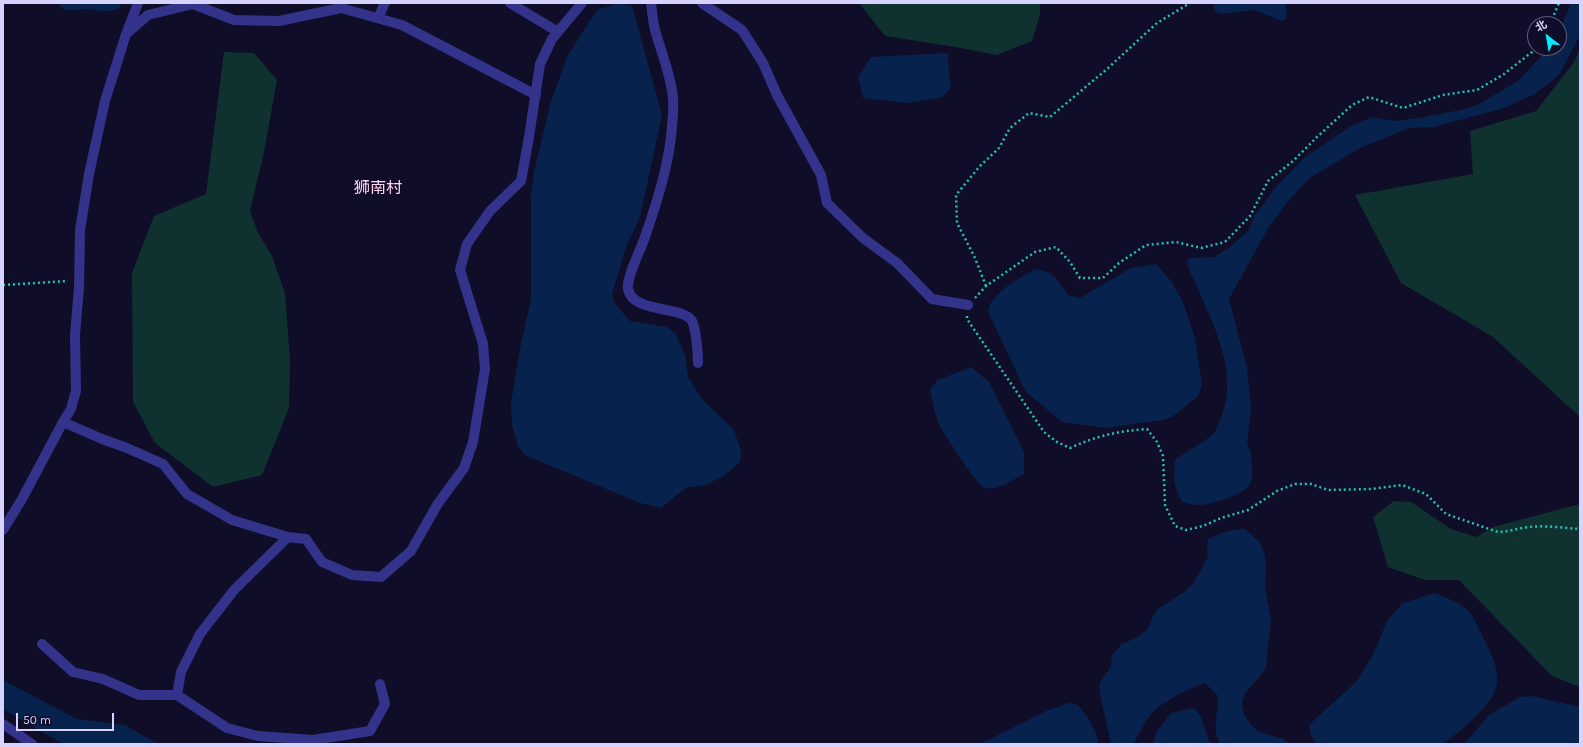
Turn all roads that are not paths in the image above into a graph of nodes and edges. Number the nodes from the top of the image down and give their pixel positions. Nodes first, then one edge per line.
1 (138, 3) edge
2 (384, 3) edge
3 (510, 3) edge
4 (582, 3) edge
5 (651, 3) edge
6 (702, 3) edge
7 (378, 18) junction
8 (558, 32) junction
9 (126, 34) junction
10 (536, 95) junction
11 (968, 305) road end
12 (698, 363) dead end
13 (63, 422) junction
14 (3, 530) edge
15 (288, 537) junction
16 (42, 644) dead end
17 (380, 684) dead end
18 (177, 695) junction
19 (3, 724) edge
20 (32, 744) edge

1 - 9 street
2 - 7 street
3 - 8 street
4 - 8 street
5 - 12 street
6 - 11 street
7 - 9 street
7 - 10 street
8 - 10 street
9 - 13 street
10 - 15 street
13 - 14 street
13 - 15 street
15 - 18 street
16 - 18 street
17 - 18 street
19 - 20 street

